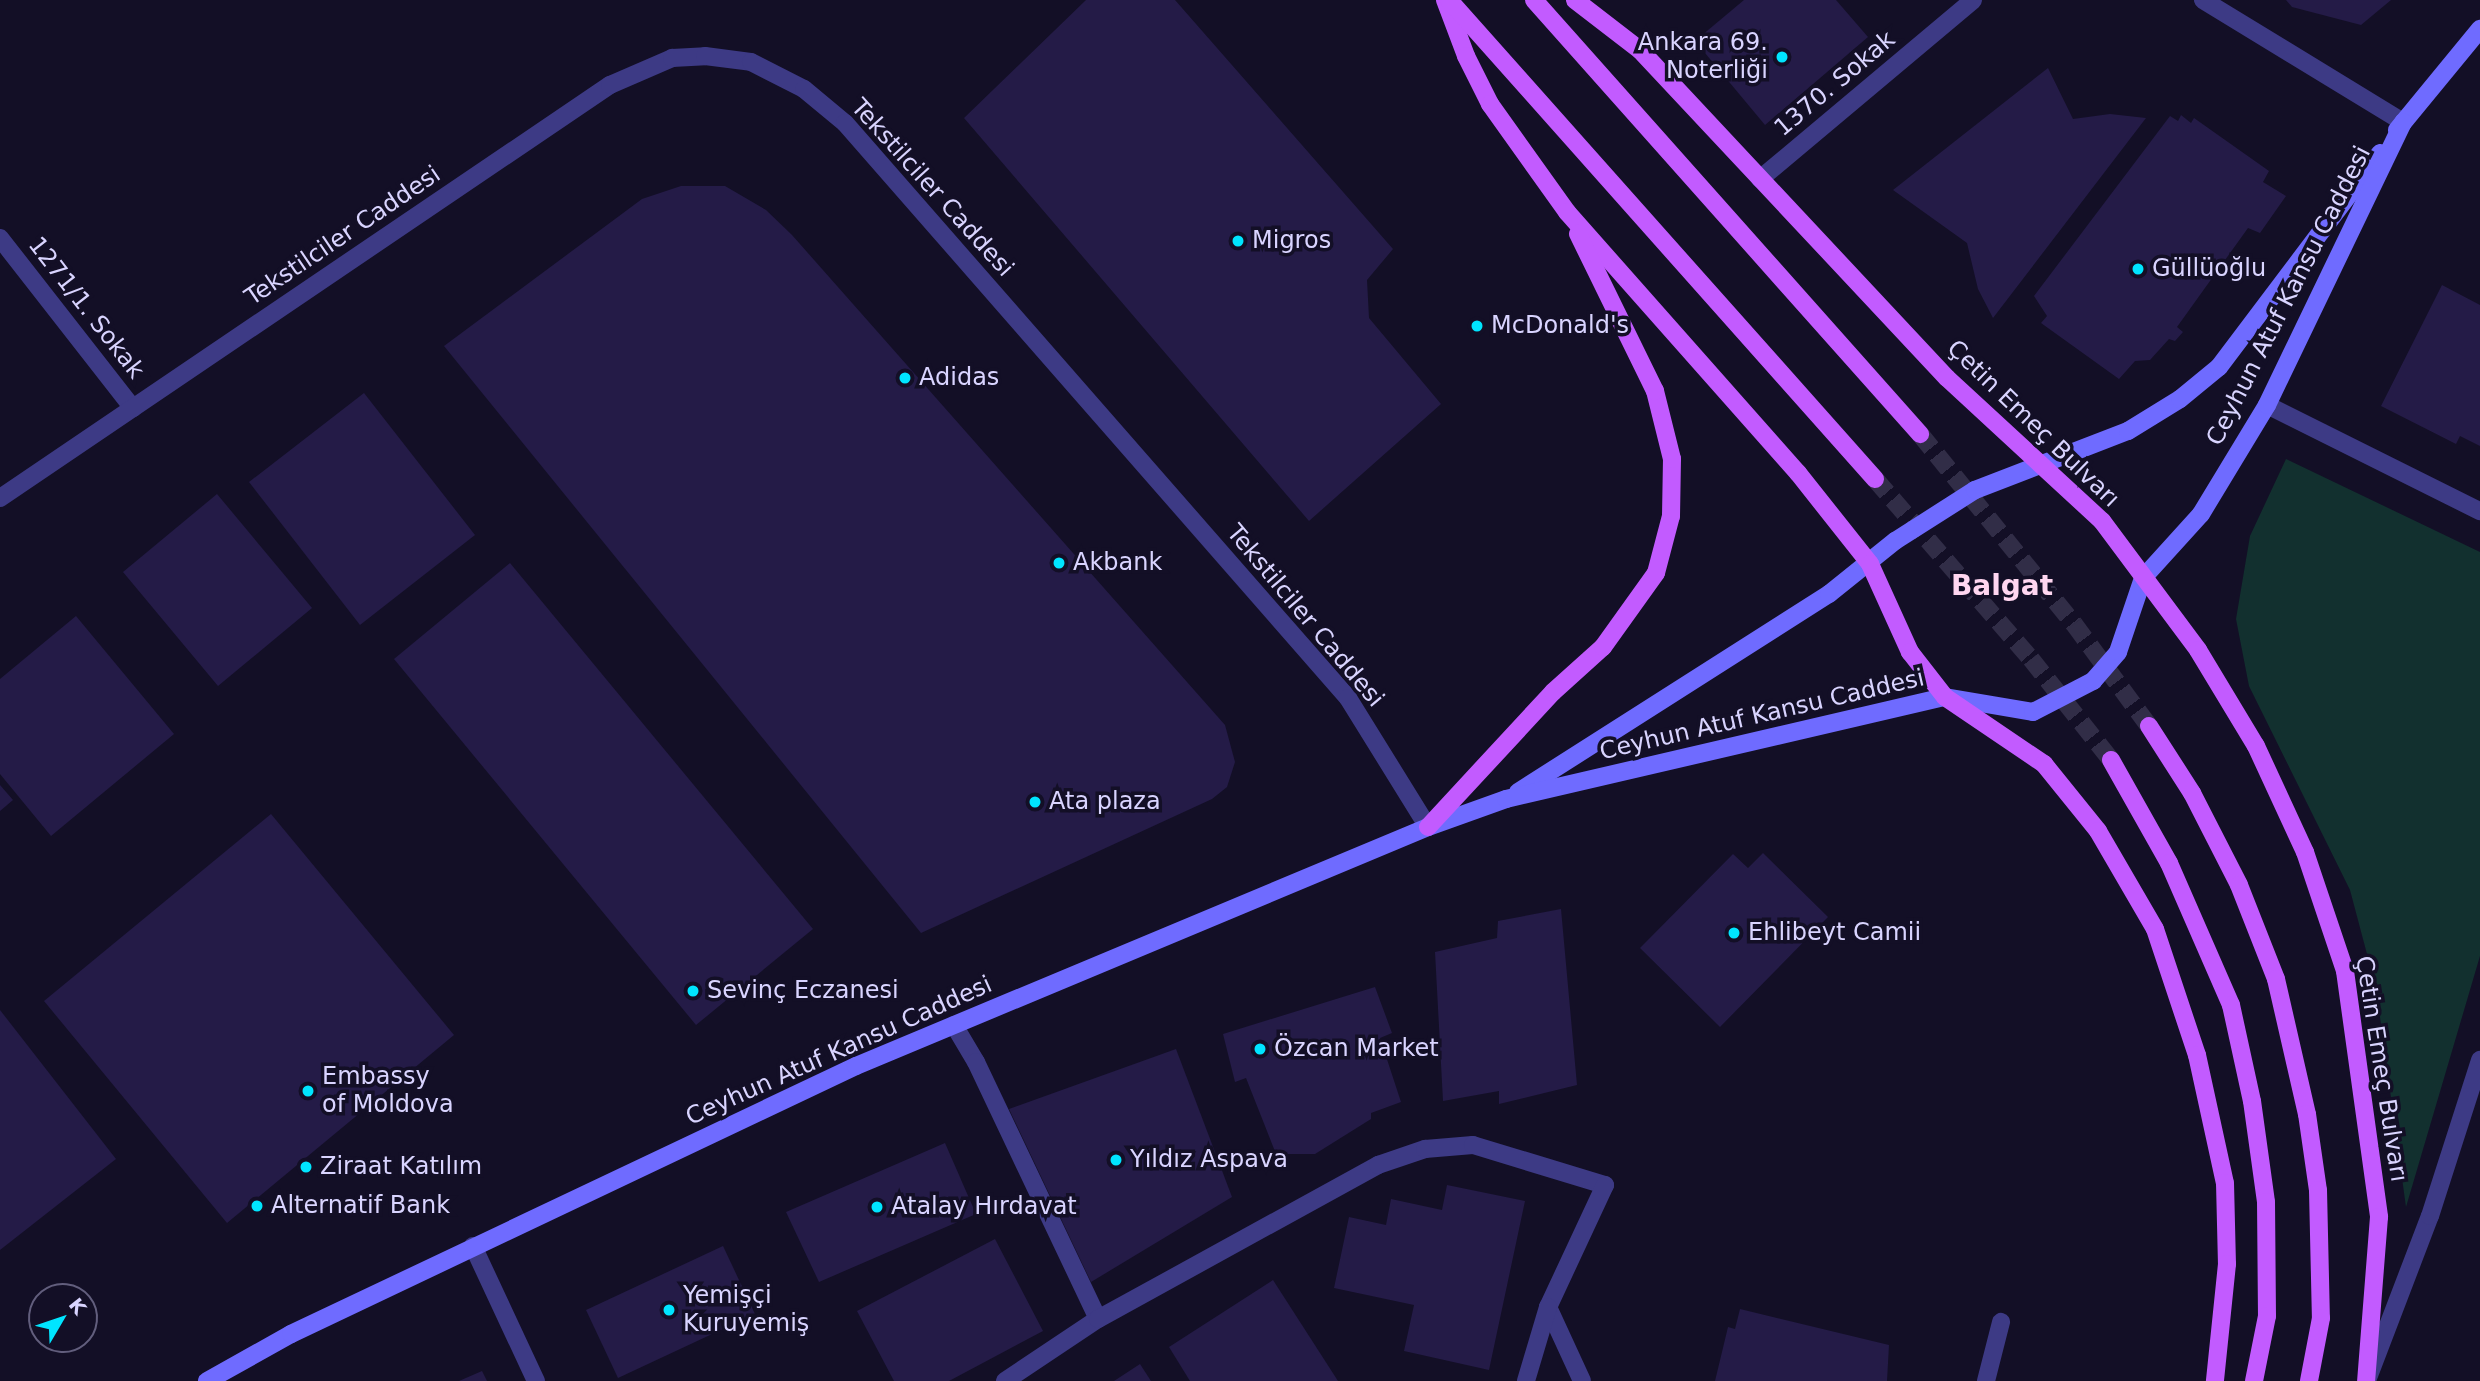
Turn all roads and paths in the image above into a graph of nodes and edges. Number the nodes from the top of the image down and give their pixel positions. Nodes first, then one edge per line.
1 (1447, 0) edge
2 (1534, 0) edge
3 (1575, 0) edge
4 (1973, 0) edge
5 (2203, 0) edge
6 (2480, 29) edge
7 (2403, 122) junction
8 (1760, 178) junction
9 (1567, 212) junction
10 (0, 238) edge
11 (2267, 405) junction
12 (133, 408) junction
13 (1920, 434) tunnel mouth
14 (2046, 465) junction
15 (1875, 479) tunnel mouth
16 (0, 498) edge
17 (2480, 511) edge
18 (1870, 564) junction
19 (2143, 578) junction
20 (1945, 697) junction
21 (2149, 726) tunnel mouth
22 (2111, 760) tunnel mouth
23 (1506, 799) junction
24 (1428, 827) junction
25 (954, 1025) junction
26 (2480, 1060) edge
27 (473, 1246) junction
28 (1548, 1307) junction
29 (1098, 1319) junction
30 (2001, 1322) dead end
31 (206, 1381) edge
32 (536, 1381) edge
33 (1004, 1381) edge
34 (1526, 1381) edge
35 (1582, 1381) edge
36 (1986, 1381) edge
37 (2215, 1381) edge
38 (2254, 1381) edge
39 (2309, 1381) edge
40 (2367, 1381) edge

1 - 9 main road
1 - 15 main road
2 - 13 main road
3 - 8 main road, Çetin Emeç Bulvarı
4 - 8 street, 1370. Sokak
5 - 7 street
6 - 7 main road, Ceyhun Atuf Kansu Caddesi
7 - 11 main road, Ceyhun Atuf Kansu Caddesi
7 - 14 main road, Ceyhun Atuf Kansu Caddesi
8 - 14 main road, Çetin Emeç Bulvarı
9 - 18 main road
9 - 24 main road
10 - 12 street, 1271/1. Sokak
11 - 17 street
11 - 19 main road, Ceyhun Atuf Kansu Caddesi
12 - 16 street, Tekstilciler Caddesi
12 - 24 street, Tekstilciler Caddesi
14 - 18 main road, Ceyhun Atuf Kansu Caddesi
14 - 19 main road, Çetin Emeç Bulvarı
18 - 20 main road
18 - 23 main road, Ceyhun Atuf Kansu Caddesi
19 - 20 main road, Ceyhun Atuf Kansu Caddesi
19 - 40 main road, Çetin Emeç Bulvarı
20 - 23 main road, Ceyhun Atuf Kansu Caddesi
20 - 37 main road
21 - 39 main road
22 - 38 main road
23 - 24 main road, Ceyhun Atuf Kansu Caddesi
24 - 25 main road, Ceyhun Atuf Kansu Caddesi
25 - 27 main road, Ceyhun Atuf Kansu Caddesi
25 - 29 street
26 - 40 street
27 - 31 main road, Ceyhun Atuf Kansu Caddesi
27 - 32 street
28 - 29 street
28 - 34 street
28 - 35 street
29 - 33 street
30 - 36 street

